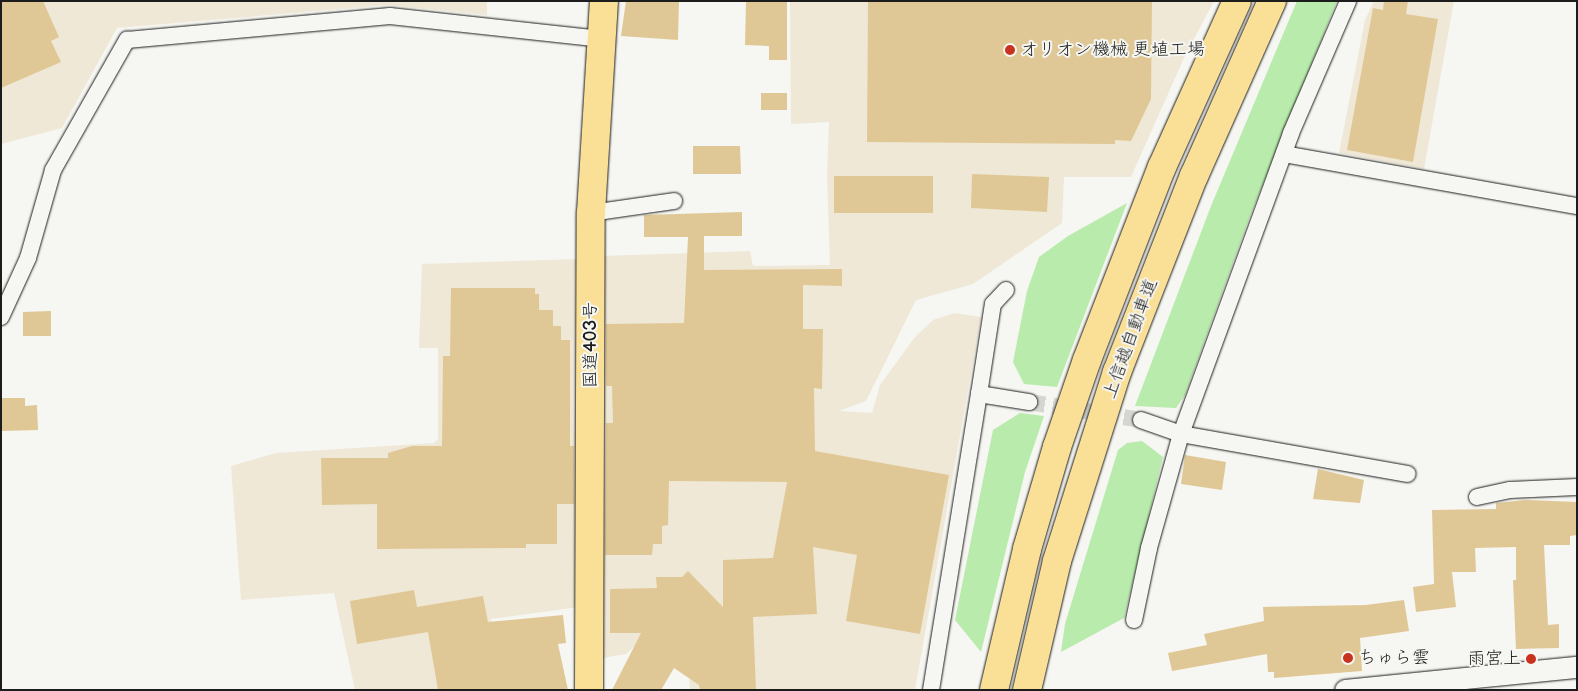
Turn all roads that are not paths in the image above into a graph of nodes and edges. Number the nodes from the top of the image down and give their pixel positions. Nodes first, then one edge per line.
1 (604, 1) edge
2 (1237, 1) edge
3 (1272, 1) edge
4 (1348, 1) edge
5 (602, 39) junction
6 (1284, 154) junction
7 (674, 201) dead end
8 (1577, 206) edge
9 (591, 212) junction
10 (1006, 290) dead end
11 (1, 317) edge
12 (979, 394) junction
13 (1029, 402) tunnel mouth
14 (1141, 420) tunnel mouth
15 (1181, 434) junction
16 (1408, 474) dead end
17 (1577, 487) edge
18 (1477, 496) dead end
19 (1134, 620) dead end
20 (1577, 667) edge
21 (588, 690) edge
22 (931, 690) edge
23 (994, 690) edge
24 (1027, 690) edge
25 (1345, 690) edge

1 - 5 highway, 国道403号
2 - 23 highway, 上信越自動車道
3 - 24 highway, 上信越自動車道
4 - 6 street
5 - 9 highway, 国道403号
5 - 11 street
6 - 8 street
6 - 15 street
7 - 9 street
9 - 21 highway, 国道403号
10 - 12 street
12 - 13 street
12 - 22 street
14 - 15 street
15 - 16 street
15 - 19 street
17 - 18 street
20 - 25 street

